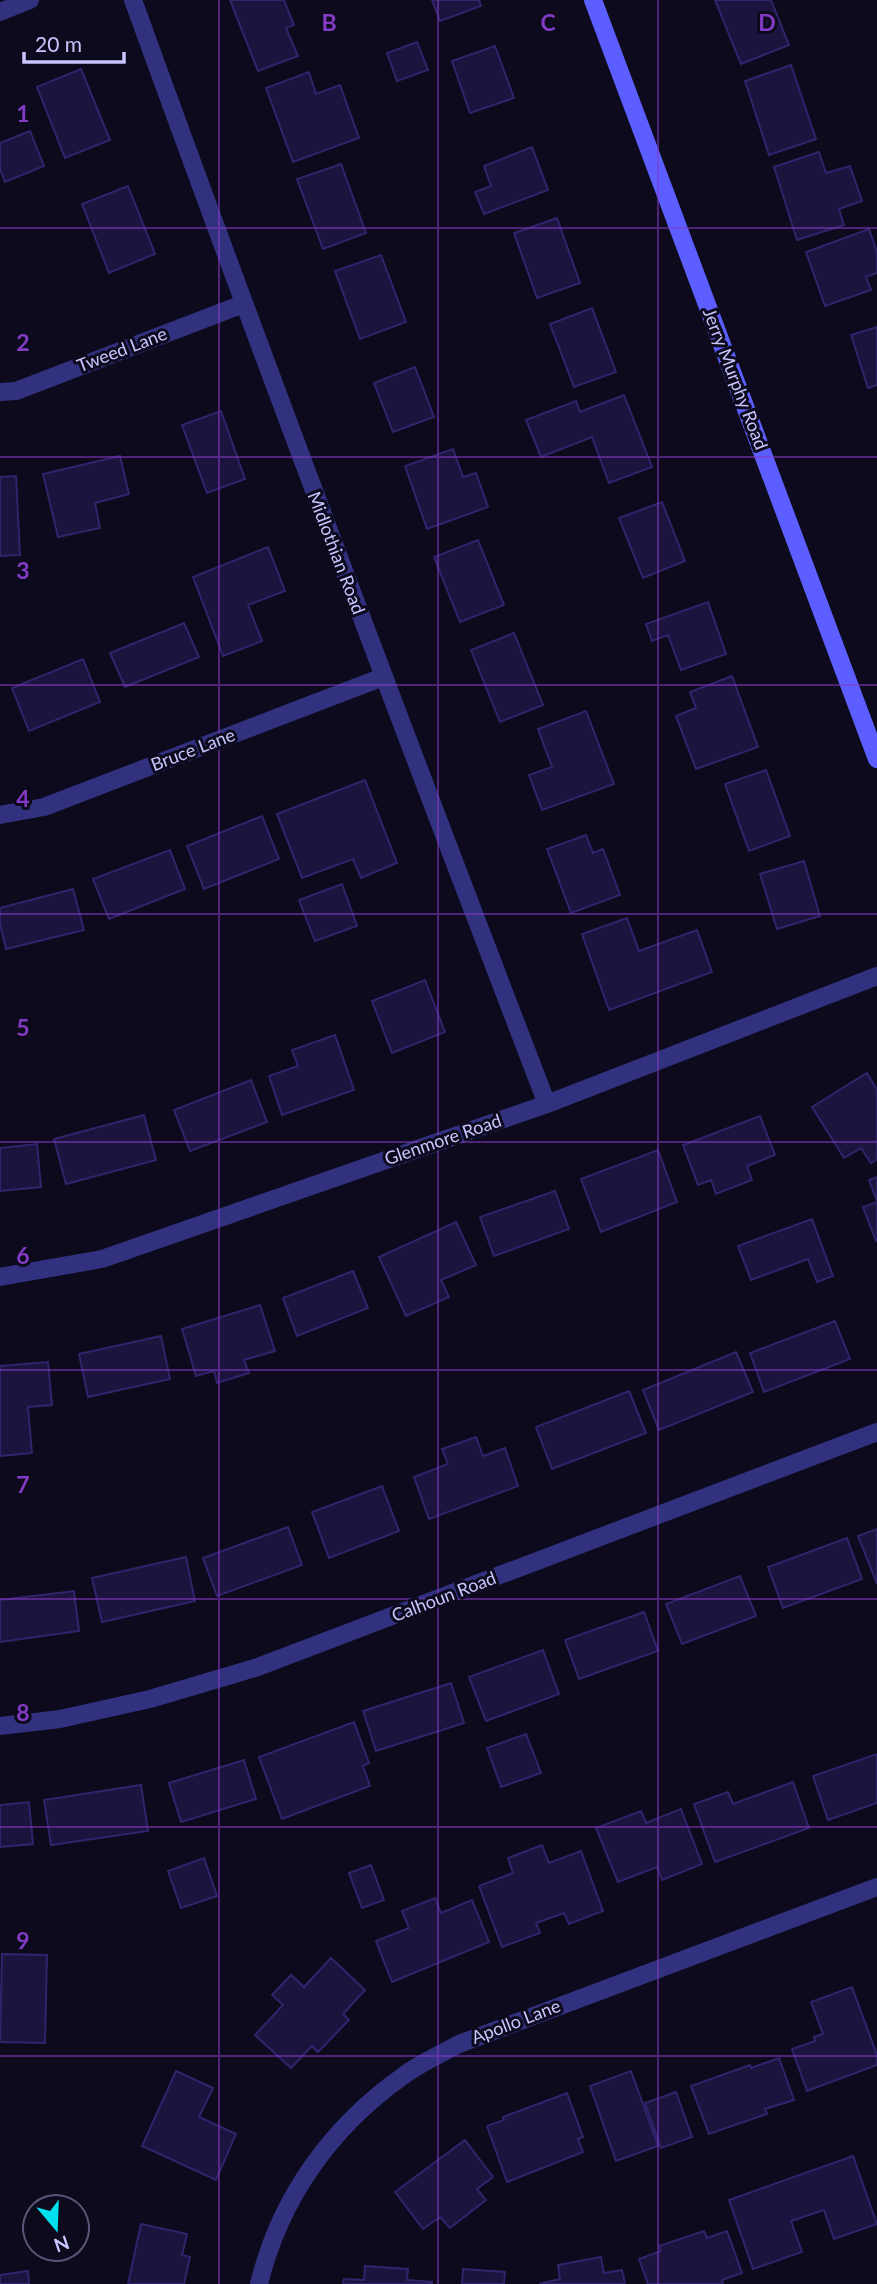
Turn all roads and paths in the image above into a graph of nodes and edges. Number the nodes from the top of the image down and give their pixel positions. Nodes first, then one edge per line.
1 (30, 0) edge
2 (133, 0) edge
3 (593, 0) edge
4 (0, 12) edge
5 (243, 304) junction
6 (0, 392) edge
7 (383, 677) junction
8 (877, 759) edge
9 (0, 815) edge
10 (877, 976) edge
11 (547, 1104) junction
12 (0, 1277) edge
13 (877, 1432) edge
14 (0, 1726) edge
15 (877, 1887) edge
16 (259, 2284) edge

1 - 4 street
2 - 5 street, Midlothian Road
3 - 8 street, Jerry Murphy Road
5 - 6 street, Tweed Lane
5 - 7 street, Midlothian Road
7 - 9 street, Bruce Lane
7 - 11 street, Midlothian Road
10 - 11 street, Glenmore Road
11 - 12 street, Glenmore Road
13 - 14 street, Calhoun Road
15 - 16 street, Apollo Lane

